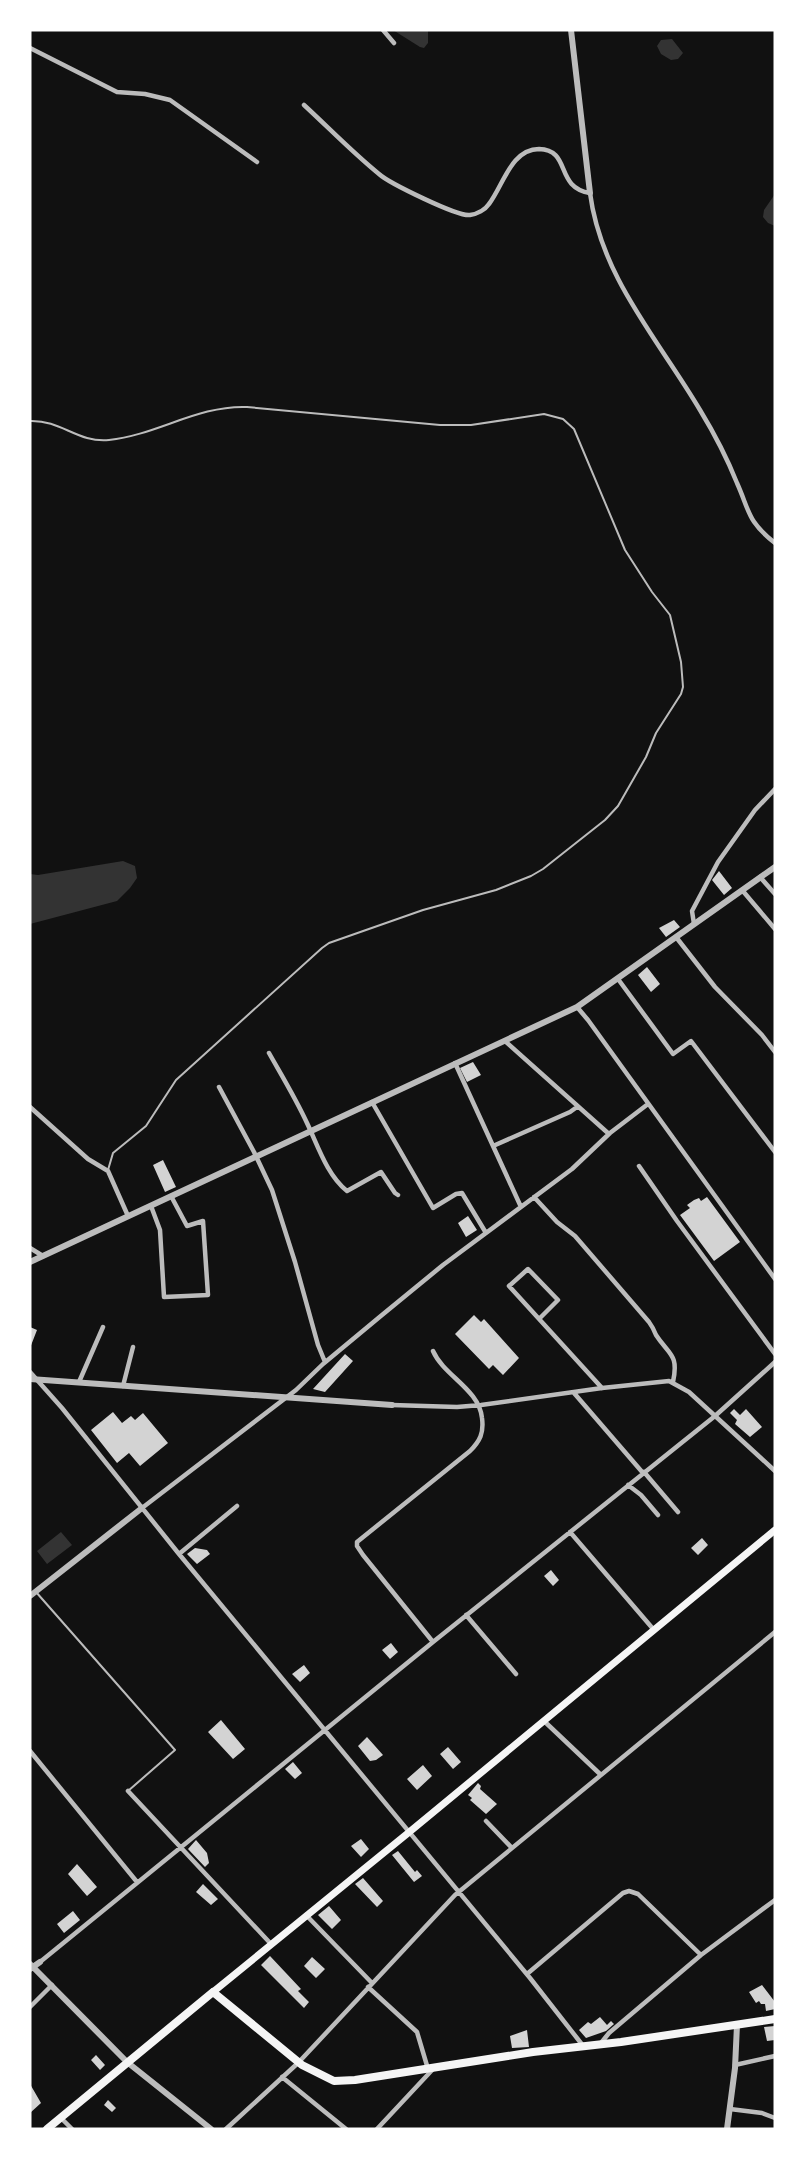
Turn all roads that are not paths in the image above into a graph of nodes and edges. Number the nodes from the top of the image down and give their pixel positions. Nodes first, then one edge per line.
1 (383, 30) edge
2 (571, 30) edge
3 (394, 43) dead end
4 (30, 48) edge
5 (304, 105) dead end
6 (257, 162) dead end
7 (590, 192) junction
8 (30, 421) edge
9 (775, 543) edge
10 (775, 789) edge
11 (775, 867) edge
12 (760, 877) junction
13 (742, 890) junction
14 (775, 894) edge
15 (694, 924) junction
16 (775, 928) edge
17 (676, 937) junction
18 (618, 979) junction
19 (577, 1007) junction
20 (505, 1041) junction
21 (775, 1052) edge
22 (269, 1053) dead end
23 (455, 1064) junction
24 (219, 1087) dead end
25 (372, 1102) junction
26 (648, 1104) junction
27 (30, 1107) edge
28 (577, 1107) junction
29 (310, 1131) junction
30 (609, 1134) junction
31 (493, 1146) junction
32 (775, 1152) edge
33 (257, 1157) junction
34 (639, 1166) dead end
35 (108, 1171) junction
36 (398, 1195) dead end
37 (171, 1196) junction
38 (534, 1197) junction
39 (151, 1206) junction
40 (521, 1207) junction
41 (128, 1216) junction
42 (486, 1233) junction
43 (30, 1248) edge
44 (43, 1256) junction
45 (30, 1262) edge
46 (775, 1279) edge
47 (540, 1318) junction
48 (103, 1327) dead end
49 (133, 1347) dead end
50 (433, 1351) dead end
51 (775, 1354) edge
52 (325, 1362) junction
53 (775, 1362) edge
54 (30, 1372) edge
55 (34, 1379) edge
56 (79, 1382) junction
57 (673, 1382) junction
58 (123, 1386) junction
59 (602, 1388) junction
60 (574, 1393) junction
61 (285, 1398) junction
62 (392, 1405) joint
63 (481, 1406) junction
64 (715, 1416) junction
65 (775, 1471) edge
66 (644, 1473) junction
67 (628, 1485) junction
68 (237, 1506) dead end
69 (142, 1508) junction
70 (678, 1512) dead end
71 (658, 1515) dead end
72 (775, 1530) edge
73 (570, 1532) junction
74 (179, 1554) junction
75 (36, 1592) junction
76 (30, 1596) edge
77 (466, 1615) junction
78 (654, 1630) junction
79 (775, 1632) edge
80 (433, 1642) junction
81 (516, 1674) dead end
82 (544, 1721) junction
83 (324, 1731) junction
84 (30, 1751) edge
85 (601, 1775) junction
86 (128, 1791) joint
87 (486, 1821) dead end
88 (409, 1832) junction
89 (180, 1847) junction
90 (512, 1848) junction
91 (137, 1882) junction
92 (458, 1893) junction
93 (775, 1900) edge
94 (306, 1915) junction
95 (271, 1944) junction
96 (701, 1955) junction
97 (40, 1962) joint
98 (31, 1967) edge
99 (527, 1974) junction
100 (52, 1985) junction
101 (370, 1985) junction
102 (213, 1992) junction
103 (30, 2007) edge
104 (775, 2019) edge
105 (737, 2025) junction
106 (600, 2045) junction
107 (584, 2047) junction
108 (775, 2056) edge
109 (128, 2061) junction
110 (298, 2063) junction
111 (735, 2065) junction
112 (431, 2068) junction
113 (282, 2077) junction
114 (729, 2109) junction
115 (61, 2118) junction
116 (775, 2118) edge
117 (47, 2129) edge
118 (72, 2129) edge
119 (211, 2129) edge
120 (226, 2129) edge
121 (346, 2129) edge
122 (377, 2129) edge
123 (727, 2129) edge

1 - 3 street
2 - 7 street
4 - 6 street
5 - 7 street
7 - 9 street
8 - 35 lane
10 - 15 street
11 - 12 street
12 - 13 street
12 - 14 street
13 - 15 street
13 - 16 street
15 - 17 street
17 - 18 street
17 - 21 street
18 - 19 street
18 - 32 street
19 - 20 street
19 - 26 street
20 - 23 street
20 - 28 street
22 - 29 street
23 - 25 street
23 - 31 street
24 - 33 street
25 - 29 street
25 - 42 street
26 - 30 street
26 - 46 street
27 - 35 street
28 - 30 street
28 - 31 street
29 - 33 street
29 - 36 street
30 - 38 street
31 - 40 street
33 - 37 street
33 - 52 street
34 - 51 street
35 - 41 street
37 - 39 street
37 - 39 street
38 - 40 street
38 - 57 street
39 - 41 street
40 - 42 street
41 - 44 street
42 - 52 street
43 - 44 street
44 - 45 street
47 - 47 street
47 - 59 street
48 - 56 street
49 - 58 street
50 - 63 street
52 - 61 street
53 - 64 street
54 - 55 street
55 - 56 street
55 - 69 street
56 - 58 street
57 - 59 street
57 - 64 street
58 - 61 street
59 - 60 street
60 - 63 street
60 - 66 street
61 - 62 street
61 - 69 street
62 - 63 street
63 - 80 street
64 - 65 street
64 - 66 street
66 - 67 street
66 - 70 street
67 - 71 street
67 - 73 street
68 - 74 street
69 - 74 street
69 - 75 street
72 - 78 main road
73 - 77 street
73 - 78 street
74 - 83 street
75 - 76 street
75 - 86 lane
77 - 80 street
77 - 81 street
78 - 82 main road
79 - 85 street
80 - 83 street
82 - 85 street
82 - 88 main road
83 - 88 street
83 - 89 street
84 - 91 street
85 - 90 street
86 - 89 street
87 - 90 street
88 - 92 street
88 - 94 main road
89 - 91 street
89 - 95 street
90 - 92 street
91 - 97 street
92 - 99 street
92 - 101 street
93 - 96 street
94 - 95 main road
94 - 101 street
95 - 102 main road
96 - 99 street
96 - 106 street
97 - 98 street
98 - 100 street
99 - 107 street
100 - 103 street
100 - 109 street
101 - 110 street
101 - 112 street
102 - 109 main road
102 - 110 main road
104 - 105 main road
105 - 106 main road
105 - 111 street
106 - 107 main road
107 - 112 main road
108 - 111 street
109 - 115 main road
109 - 119 street
110 - 112 main road
110 - 113 street
111 - 114 street
112 - 122 street
113 - 120 street
113 - 121 street
114 - 116 street
114 - 123 street
115 - 117 main road
115 - 118 street

